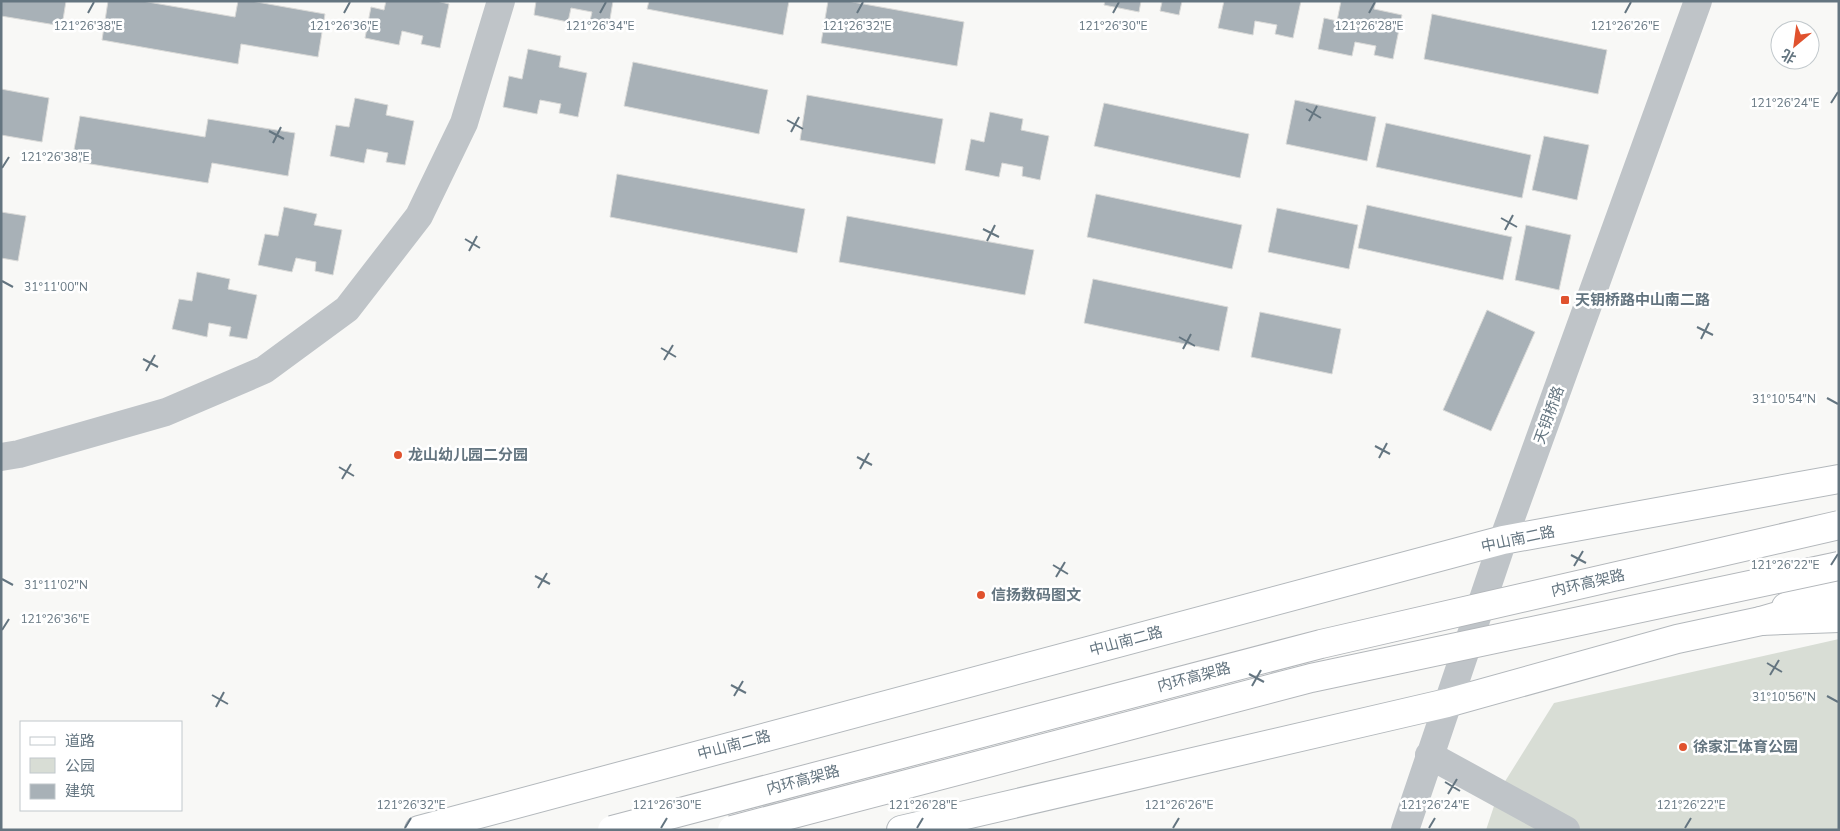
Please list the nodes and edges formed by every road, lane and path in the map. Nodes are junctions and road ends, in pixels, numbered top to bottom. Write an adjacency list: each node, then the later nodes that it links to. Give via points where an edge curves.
1 (501, 1): 3 (street, via 464,123 419,216 347,309 264,370 166,412)
2 (1698, 1): 6 (street, 天钥桥路)
3 (1, 457)
4 (1839, 479): 6 (main road, 中山南二路)
5 (1839, 525): 15 (main road, 内环高架路, bridge, via 1321,644)
6 (1503, 540): 12 (street, 天钥桥路); 14 (main road, 中山南二路)
7 (1839, 566): 16 (main road, 内环高架路, bridge, via 1311,678)
8 (1839, 579): 11 (main road)
9 (1839, 598): 11 (main road)
10 (1839, 618): 11 (main road)
11 (1761, 621): 12 (main road, via 1677,639)
12 (1447, 703): 13 (street, 天钥桥路); 17 (main road)
13 (1429, 755): 18 (street, 天钥桥路); 19 (street)
14 (419, 830)
15 (612, 830)
16 (732, 830)
17 (901, 830)
18 (1405, 830)
19 (1566, 830)

